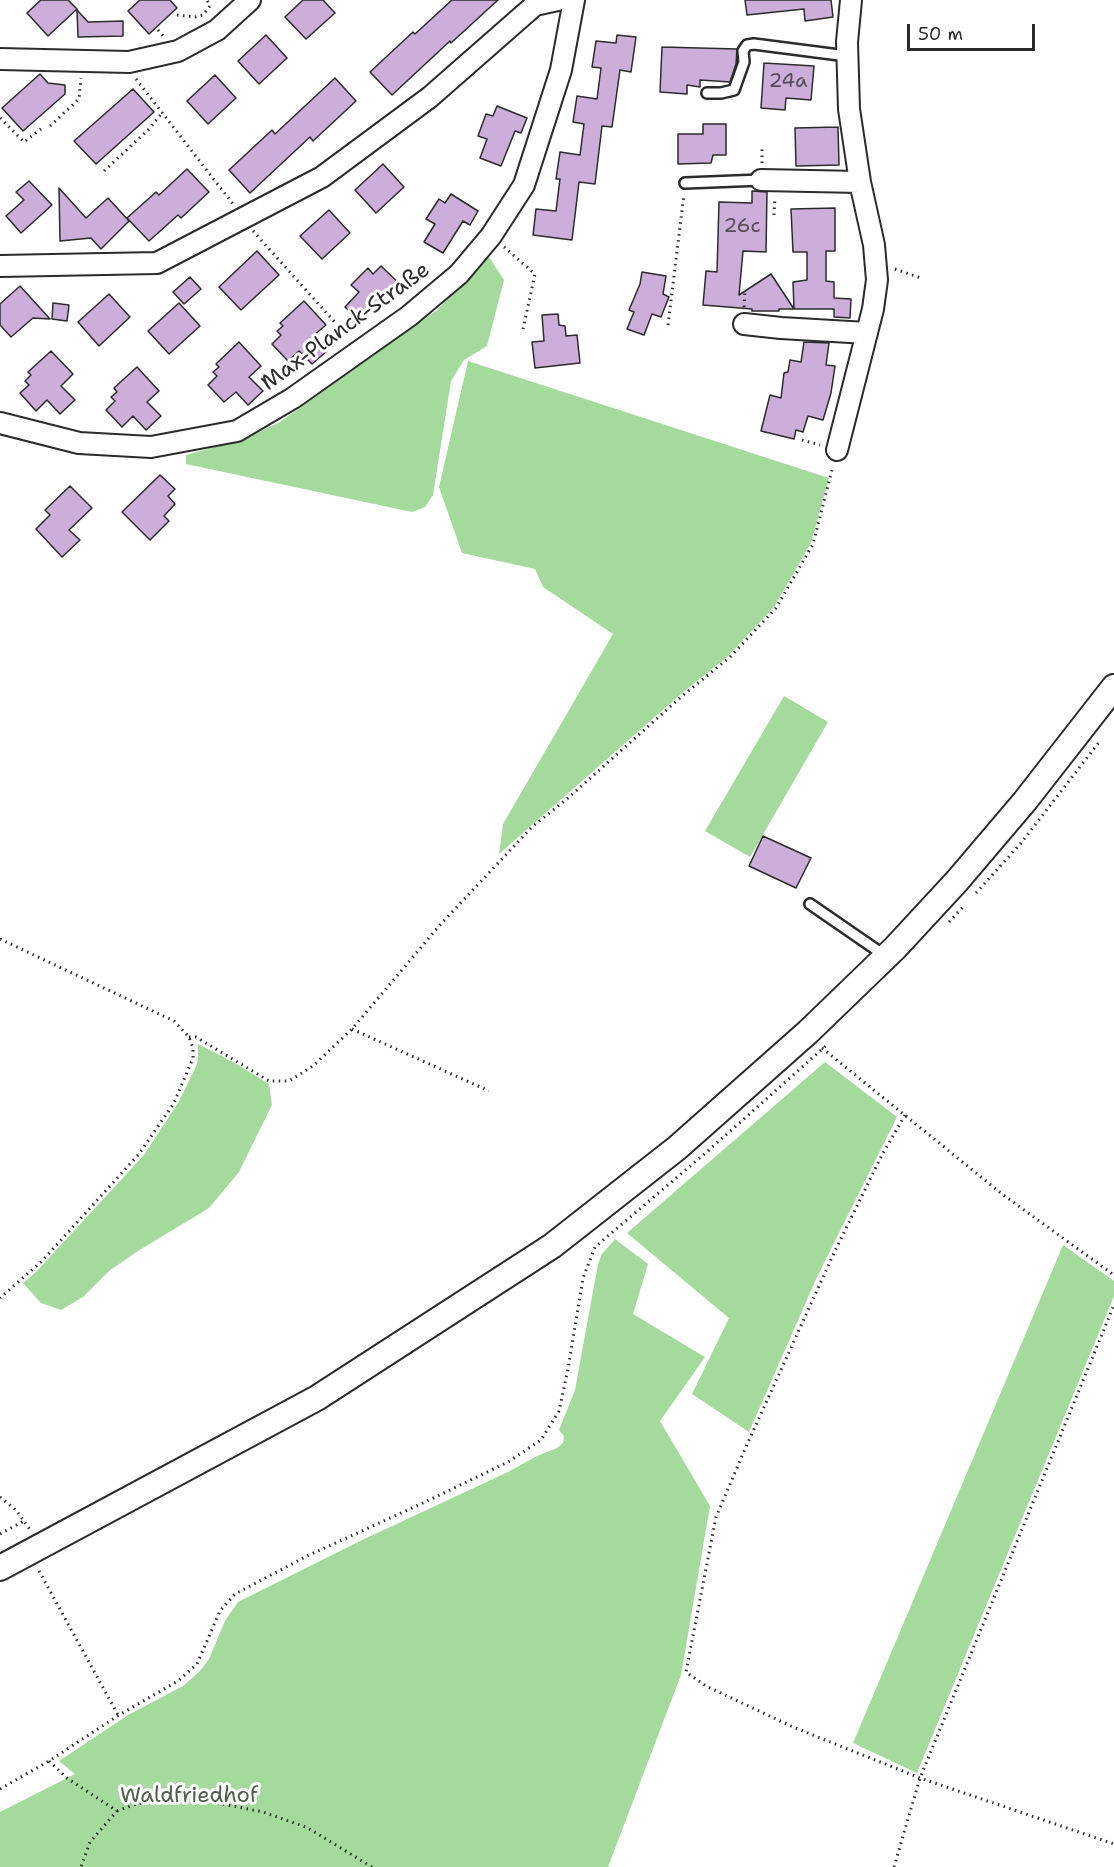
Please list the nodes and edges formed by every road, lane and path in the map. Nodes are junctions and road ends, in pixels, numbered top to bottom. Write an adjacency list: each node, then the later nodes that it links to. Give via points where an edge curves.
1 (207, 0): 6 (path, via 210,6 203,15)
2 (250, 0): 9 (street, via 217,30 178,51 129,62)
3 (558, 0): 21 (street, via 535,5 430,97 322,177 157,263)
4 (574, 0): 19 (street, Max-Planck-Straße, via 561,70 524,185)
5 (851, 0): 7 (street)
6 (177, 15)
7 (847, 56): 10 (lane, via 747,45 734,90); 17 (street, via 849,109)
8 (0, 58): 9 (street)
9 (82, 61): 13 (path, via 79,99)
10 (707, 93)
11 (162, 113): 15 (path)
12 (0, 118): 14 (path, via 24,142)
13 (50, 126)
14 (41, 129)
15 (104, 171)
16 (761, 180): 17 (street); 18 (lane)
17 (860, 182): 20 (street)
18 (685, 183): 24 (path)
19 (491, 236): 25 (path, via 535,274); 27 (street, Max-Planck-Straße, via 459,274 408,316 293,398 237,431 155,447 79,443)
20 (876, 263): 22 (path); 26 (street, via 877,280)
21 (0, 266)
22 (921, 278)
23 (744, 324): 26 (street)
24 (668, 325)
25 (523, 328)
26 (867, 333): 28 (street)
27 (0, 423)
28 (837, 450): 35 (path, via 813,544 776,608 729,658 532,827 439,926)
29 (1114, 687): 34 (street, via 1025,801)
30 (1100, 741): 32 (path, via 1021,843)
31 (810, 904): 34 (lane)
32 (945, 926)
33 (0, 939): 36 (path, via 165,1016)
34 (886, 956): 37 (street)
35 (352, 1029): 36 (path, via 313,1066 289,1081 269,1081 196,1037); 39 (path)
36 (189, 1037): 42 (path, via 193,1058 190,1067 174,1102 139,1154 42,1261)
37 (815, 1041): 38 (path); 40 (path); 47 (street, via 552,1246 316,1398); 49 (path, via 710,1150 595,1247 583,1278 559,1411 541,1440 508,1462 235,1594 220,1611 197,1664 178,1681)
38 (831, 1041)
39 (489, 1091)
40 (905, 1115): 41 (path, via 1002,1194); 51 (path, via 834,1253 717,1518 686,1671 706,1686 793,1727)
41 (1114, 1275)
42 (0, 1298)
43 (1114, 1305): 51 (path)
44 (0, 1497): 45 (path)
45 (24, 1521): 46 (path); 47 (path, via 31,1530)
46 (0, 1534)
47 (29, 1553): 48 (street); 49 (path)
48 (0, 1568)
49 (118, 1715): 50 (path)
50 (50, 1761): 52 (path); 53 (path, via 67,1778)
51 (920, 1778): 54 (path); 57 (path)
52 (0, 1790)
53 (117, 1811): 55 (path, via 90,1842); 56 (path, via 163,1799 188,1799 263,1812 308,1828)
54 (1114, 1844)
55 (81, 1867)
56 (372, 1867)
57 (894, 1867)

